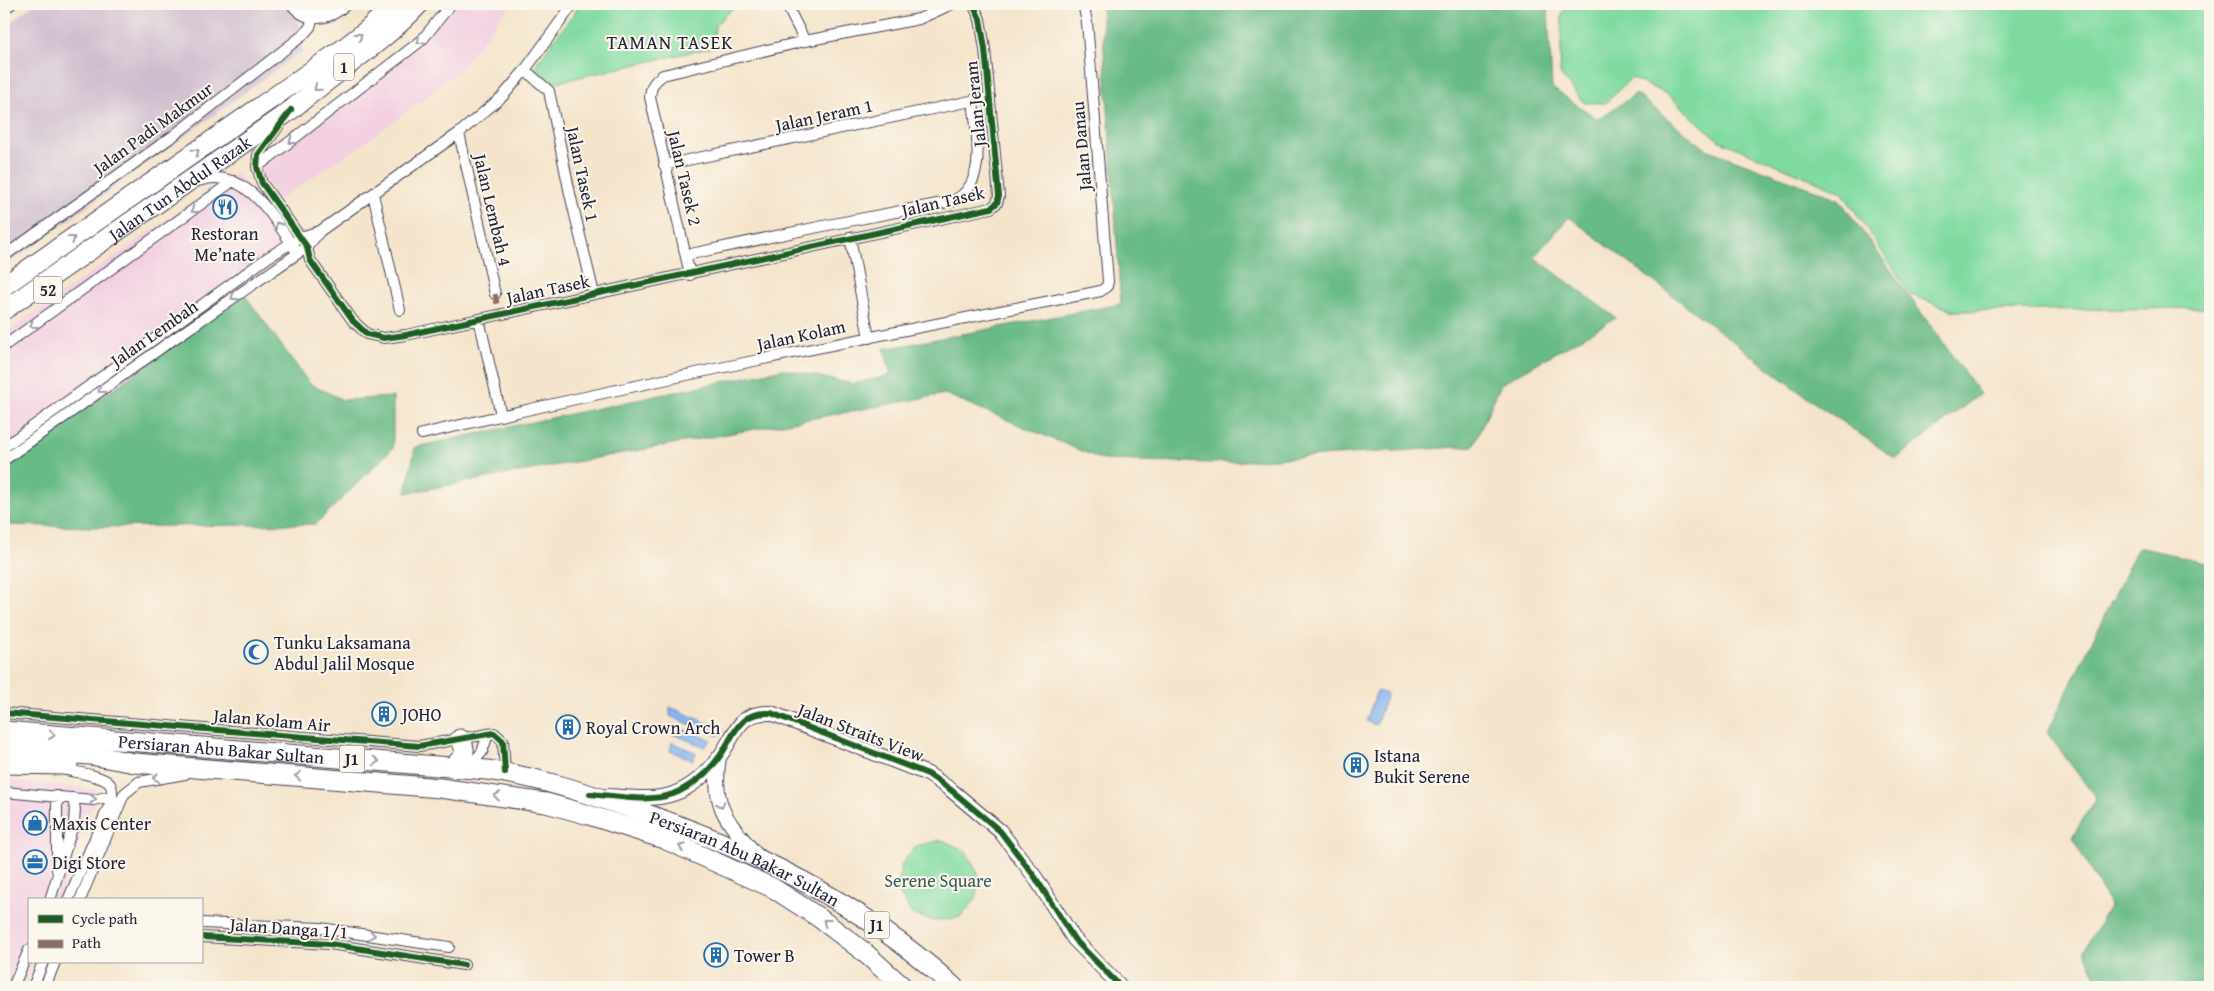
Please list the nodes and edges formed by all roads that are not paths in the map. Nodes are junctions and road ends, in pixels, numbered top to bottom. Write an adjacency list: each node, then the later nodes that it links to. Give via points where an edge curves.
1 (11, 4): 12 (street)
2 (294, 4): 13 (street)
3 (344, 4): 13 (street, via 336,11)
4 (395, 4): 37 (highway, Jalan Tun Abdul Razak / 1, one-way to 4, via 344,48)
5 (419, 4): 18 (highway, Jalan Tun Abdul Razak / 1, one-way to 18, via 375,44)
6 (451, 4): 21 (street, one-way to 21, via 422,40)
7 (573, 4): 15 (street, Jalan Lembah)
8 (786, 4): 14 (street)
9 (952, 4): 14 (street, via 919,19)
10 (973, 4): 16 (street, Jalan Jeram, via 980,19)
11 (1083, 4): 38 (street, Jalan Danau)
12 (4, 9)
13 (313, 17): 34 (street, Jalan Padi Makmur, via 310,27 286,48 173,136)
14 (805, 41): 20 (street, Jalan Tasek 2, via 663,75 655,80 650,97)
15 (525, 70): 19 (street, Jalan Lembah, via 503,96); 40 (street, Jalan Tasek 1, via 550,91)
16 (990, 97): 17 (street, Jalan Jeram 1); 25 (street, Jalan Jeram)
17 (973, 100): 20 (street, Jalan Jeram 1); 33 (street, Jalan Tasek, via 978,150 972,183 961,197)
18 (291, 110): 21 (street, via 258,155); 23 (highway, Jalan Tun Abdul Razak / 1)
19 (459, 134): 24 (street, Jalan Lembah); 39 (street, Jalan Lembah 4)
20 (664, 165): 33 (street, Jalan Tasek 2)
21 (257, 167): 27 (street, Jalan Tasek, via 262,183)
22 (233, 181): 23 (street, via 214,177); 29 (street, one-way to 22, via 252,191); 48 (street, one-way to 48)
23 (181, 187): 31 (highway, Jalan Tun Abdul Razak / 1)
24 (373, 194): 26 (street, Jalan Lembah); 42 (street)
25 (997, 202): 28 (street, Jalan Tasek, via 992,208)
26 (320, 231): 27 (street, Jalan Lembah); 30 (street, Jalan Lembah)
27 (301, 237): 29 (street, Jalan Lembah); 30 (street, Jalan Tasek)
28 (850, 237): 36 (street, Jalan Tasek); 46 (street)
29 (291, 243): 32 (street); 45 (street, Jalan Lembah)
30 (307, 247): 32 (street, Jalan Lembah); 35 (street, Jalan Tasek)
31 (87, 252): 41 (highway, Jalan Tun Abdul Razak / 1); 44 (highway, 52, via 49,290)
32 (298, 254): 35 (street, Jalan Tasek); 47 (street, Jalan Lembah, one-way to 47)
33 (686, 255): 36 (street, Jalan Tasek 2)
34 (4, 256)
35 (310, 260): 43 (street, Jalan Tasek, via 353,321 367,334 384,338)
36 (690, 274): 40 (street, Jalan Tasek)
37 (4, 286)
38 (1107, 286): 46 (street, Jalan Kolam, via 1101,291)
39 (494, 294)
40 (594, 294): 43 (street, Jalan Tasek)
41 (4, 310)
42 (400, 310)
43 (479, 319): 49 (street)
44 (4, 323)
45 (161, 334): 47 (street); 50 (street, Jalan Lembah)
46 (868, 338): 49 (street, Jalan Kolam)
47 (168, 342): 51 (street, Jalan Lembah, one-way to 51)
48 (4, 346)
49 (501, 415): 52 (street, Jalan Kolam)
50 (44, 418): 51 (street); 53 (street, Jalan Lembah)
51 (50, 427): 54 (street, Jalan Lembah)
52 (422, 434)
53 (4, 447)
54 (4, 460)
55 (4, 713): 58 (street, Jalan Kolam Air, via 420,746)
56 (4, 731): 64 (highway, Persiaran Abu Bakar Sultan / J1, one-way to 64)
57 (488, 734): 58 (street, Jalan Kolam Air); 64 (street, via 482,752); 66 (street, via 494,733 503,741)
58 (460, 739): 64 (highway, via 465,755)
59 (4, 749): 61 (highway, Persiaran Abu Bakar Sultan / J1, via 90,755)
60 (719, 757): 69 (street, Jalan Straits View, via 696,782 672,794 639,798); 72 (street, Jalan Straits View, one-way to 72, via 717,784 720,807); 92 (street, Jalan Straits View, via 746,718 758,712 771,712 928,774 1000,831 1074,939)
61 (135, 763): 63 (highway); 65 (highway, Persiaran Abu Bakar Sultan / J1)
62 (4, 764): 63 (highway)
63 (40, 765): 68 (street, via 103,779)
64 (460, 767): 66 (highway, Persiaran Abu Bakar Sultan / J1)
65 (218, 770): 75 (street, one-way to 75, via 150,779 130,788 119,805); 89 (highway, Persiaran Abu Bakar Sultan / J1, one-way to 65, via 864,952 795,901 719,863 636,829 526,800 440,788)
66 (505, 772): 69 (highway, Persiaran Abu Bakar Sultan / J1)
67 (4, 792): 70 (street)
68 (112, 792): 71 (street, one-way to 68, via 92,800); 74 (street)
69 (590, 794): 72 (highway, Persiaran Abu Bakar Sultan / J1, via 676,824)
70 (58, 796): 71 (street); 73 (street)
71 (73, 798): 73 (street, via 74,822)
72 (761, 860): 82 (highway, Persiaran Abu Bakar Sultan / J1, via 844,903)
73 (56, 883): 74 (street); 76 (street)
74 (72, 890): 75 (street); 77 (street)
75 (81, 897)
76 (51, 898)
77 (69, 898)
78 (202, 923): 80 (street, Jalan Danga 1/1, one-way to 80, via 320,928)
79 (202, 938): 85 (street, Jalan Danga 1/1, via 330,944)
80 (449, 947)
81 (28, 952): 86 (street)
82 (916, 955): 90 (highway); 91 (highway, Persiaran Abu Bakar Sultan / J1)
83 (42, 964): 87 (street)
84 (54, 964): 88 (street)
85 (464, 965)
86 (13, 987)
87 (33, 987)
88 (45, 987)
89 (902, 987)
90 (943, 987)
91 (954, 987)
92 (1121, 987)

